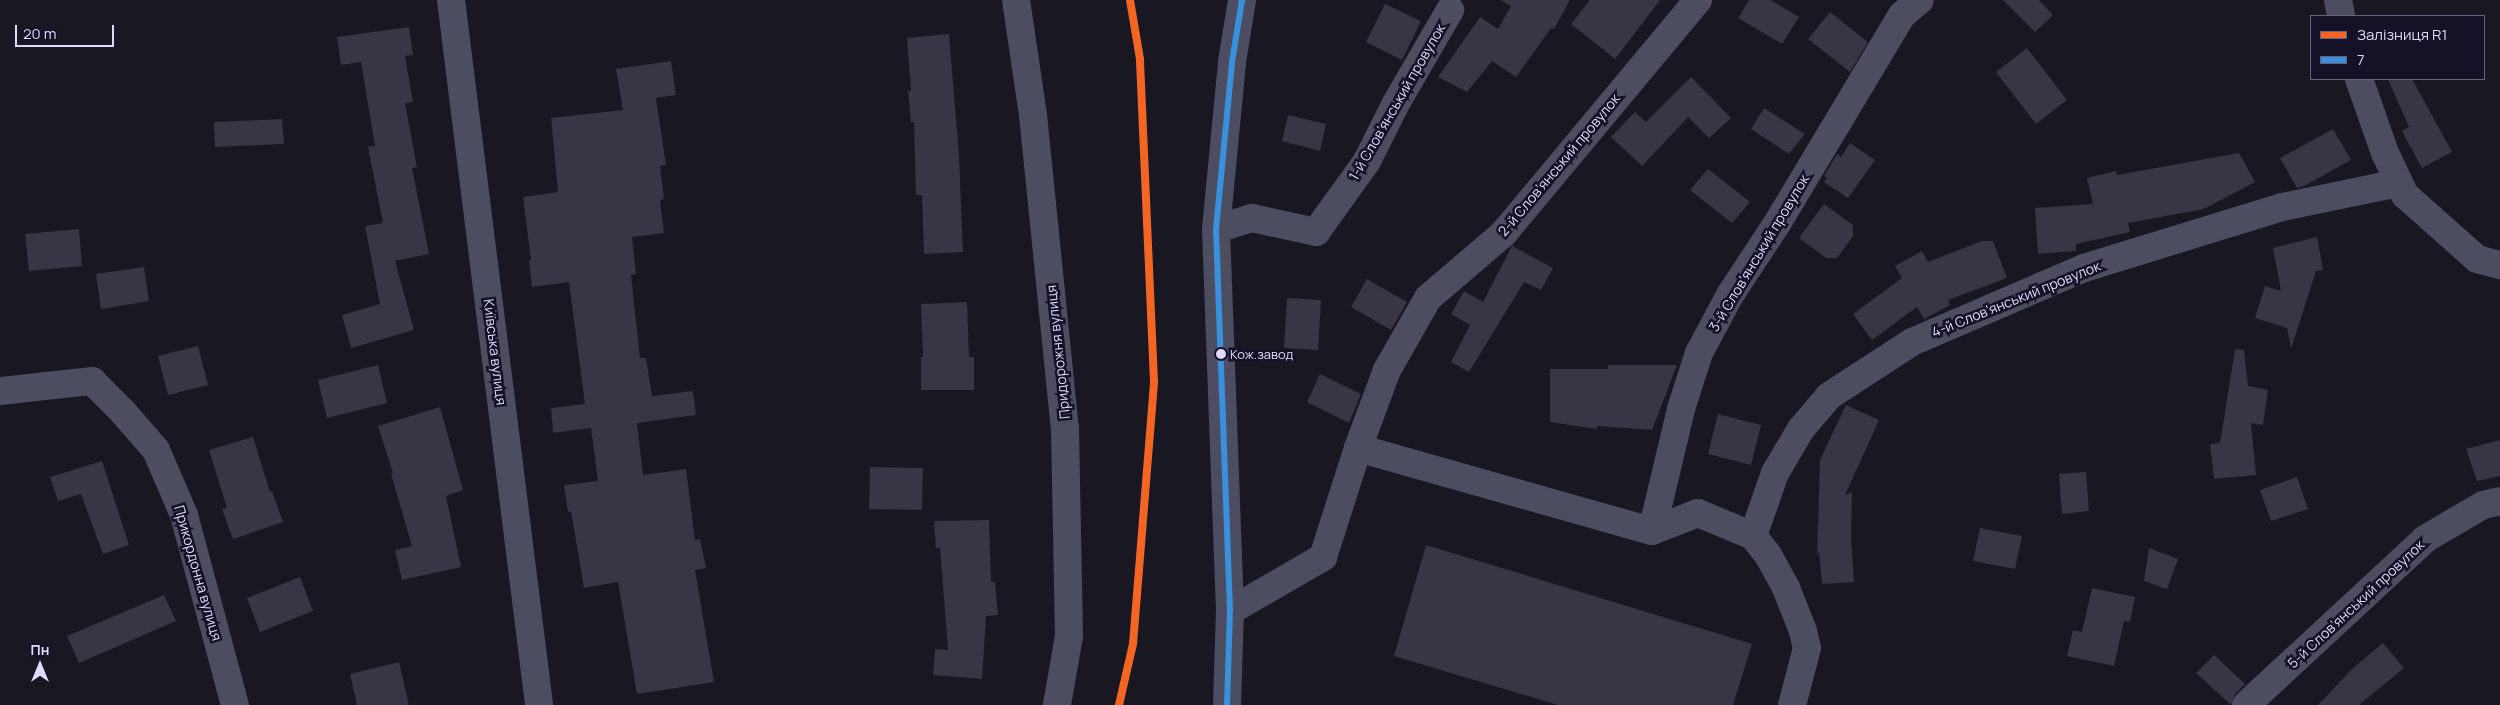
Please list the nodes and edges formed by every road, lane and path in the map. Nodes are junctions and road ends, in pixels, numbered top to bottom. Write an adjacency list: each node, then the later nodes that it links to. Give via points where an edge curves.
1 (451, 0): 20 (street, Київська вулиця)
2 (1016, 0): 21 (street, Придорожня вулиця, via 1033,115 1065,428 1069,636)
3 (1242, 0): 11 (street, via 1232,62)
4 (1698, 0): 14 (street, 2-й Слов’янський провулок, via 1503,234 1428,298 1387,370)
5 (1920, 0): 16 (street, 3-й Слов’янський провулок, via 1902,15 1778,222 1730,295 1700,353 1681,409)
6 (2338, 0): 8 (street)
7 (1450, 10): 11 (street, 1-й Слов’янський провулок, via 1367,161 1316,232 1252,218)
8 (2341, 15)
9 (2359, 80): 10 (street)
10 (2399, 183): 12 (street, via 2405,195 2477,259); 17 (street, 4-й Слов’янський провулок, via 2282,207 2084,268 1912,342 1829,396 1802,429 1775,473)
11 (1216, 229): 18 (street)
12 (2500, 265)
13 (0, 391): 19 (street, Прикордонна вулиця, via 92,381 156,450 184,515)
14 (1358, 448): 16 (street); 18 (street, 2-й Слов’янський провулок, via 1323,557)
15 (2500, 501): 24 (street, 5-й Слов’янський провулок, via 2483,505 2425,539)
16 (1652, 531): 17 (street, via 1698,513)
17 (1753, 536): 23 (street, via 1786,588 1807,648)
18 (1230, 611): 22 (street)
19 (235, 705)
20 (539, 705)
21 (1057, 705)
22 (1227, 705)
23 (1792, 705)
24 (2246, 705)

